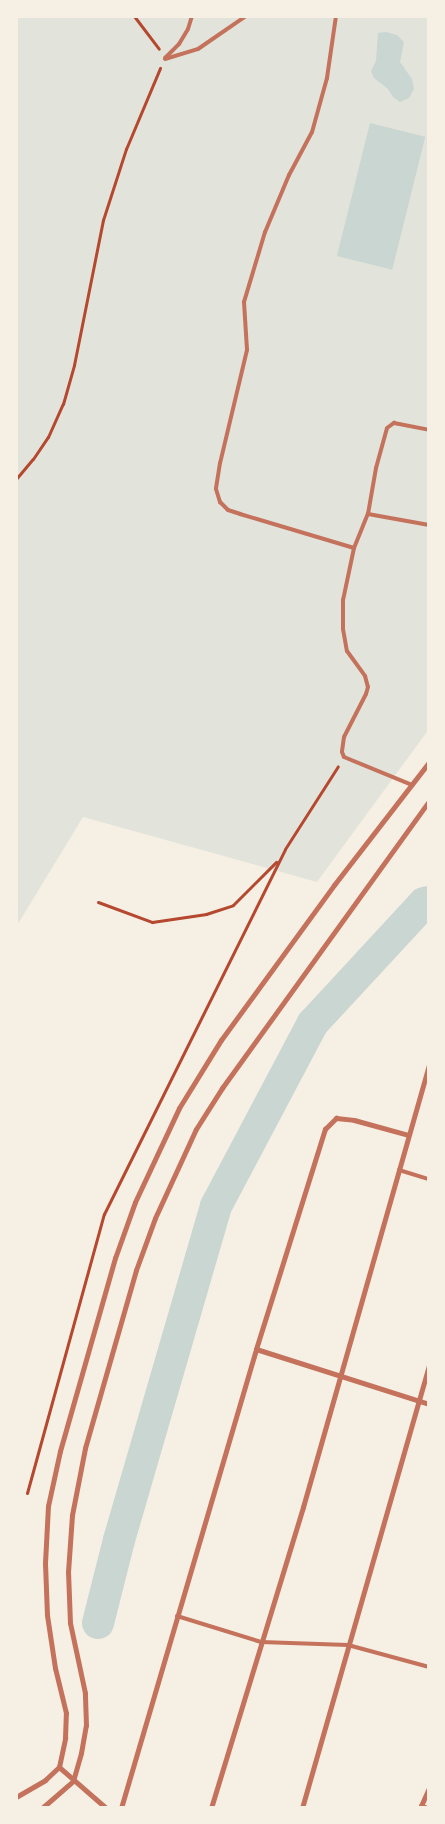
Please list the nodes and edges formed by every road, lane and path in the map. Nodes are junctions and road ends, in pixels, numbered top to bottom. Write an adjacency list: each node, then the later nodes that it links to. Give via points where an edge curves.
1 (134, 16): 5 (path)
2 (192, 16): 5 (lane, via 179,44)
3 (246, 16): 5 (lane, via 198,49)
4 (336, 16): 10 (lane, via 327,78 312,132 289,175 265,232 244,302 247,350 216,489 220,502 228,510)
5 (165, 58): 7 (path, via 126,149 103,220 63,404 48,437)
6 (429, 430): 8 (lane, via 394,423 388,428 376,468)
7 (16, 478)
8 (368, 514): 9 (lane); 10 (lane)
9 (429, 525)
10 (354, 548): 11 (lane, via 343,600 343,629 347,650 365,676 368,687 344,737)
11 (344, 757): 13 (lane); 15 (path, via 272,868 233,905 206,914 152,922)
12 (429, 762): 13 (street)
13 (412, 785): 29 (street, via 221,1040 179,1108 135,1202 115,1258 65,1433 48,1506 44,1563 47,1615 66,1712)
14 (429, 800): 30 (street, via 196,1129 173,1175 139,1261 85,1448 72,1515 68,1572 70,1623 85,1693 86,1725)
15 (98, 902)
16 (429, 1064): 17 (street)
17 (408, 1135): 18 (street); 20 (street, via 336,1118 325,1129)
18 (399, 1170): 19 (lane); 22 (street)
19 (429, 1180)
20 (256, 1349): 22 (street); 25 (street)
21 (429, 1365): 23 (street)
22 (341, 1375): 23 (street); 26 (street)
23 (418, 1401): 24 (street); 27 (street)
24 (429, 1404)
25 (177, 1616): 26 (lane); 37 (street)
26 (261, 1642): 27 (lane); 38 (street)
27 (348, 1645): 28 (lane); 39 (street)
28 (429, 1667)
29 (59, 1767): 30 (street); 32 (street, via 45,1780)
30 (73, 1781): 34 (street); 35 (street)
31 (429, 1788): 33 (street)
32 (16, 1797)
33 (421, 1807): 40 (lane)
34 (42, 1808)
35 (106, 1808): 36 (street)
36 (112, 1808)
37 (121, 1808)
38 (211, 1808)
39 (302, 1808)
40 (429, 1808)

